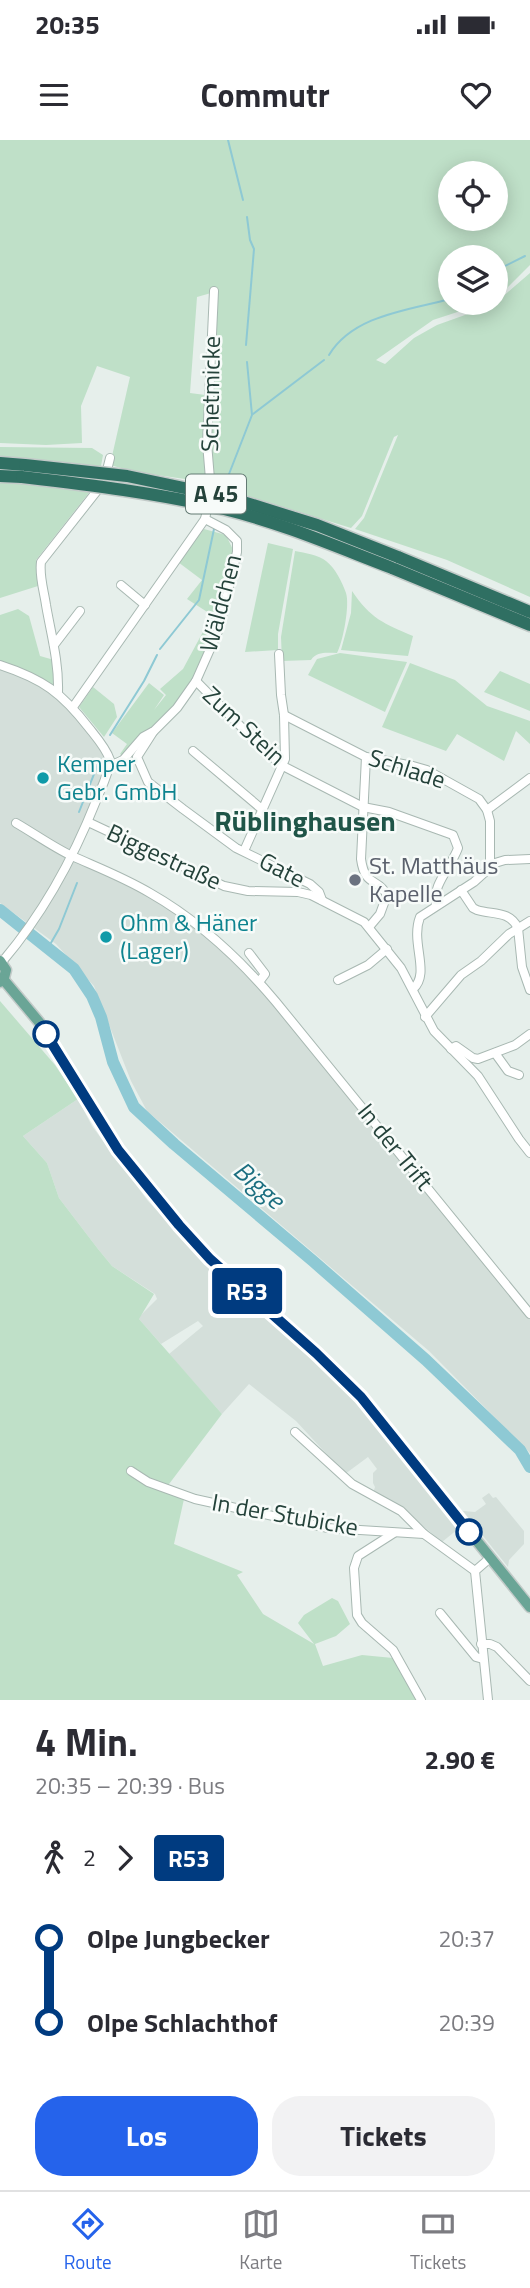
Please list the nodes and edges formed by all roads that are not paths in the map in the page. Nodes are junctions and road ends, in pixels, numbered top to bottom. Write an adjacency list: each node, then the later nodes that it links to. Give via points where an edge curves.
1 (214, 291): 6 (street, Schetmicke, via 207,443 211,491)
2 (110, 458): 13 (street, via 104,482 46,555 40,570)
3 (0, 463): 4 (highway, A 45)
4 (24, 471): 5 (highway, A 45); 7 (highway, A 45, bridge, via 225,509)
5 (0, 476)
6 (205, 519): 9 (street, Schetmicke); 16 (street, Wäldchen, via 237,541 237,552 219,629)
7 (395, 562): 11 (highway, A 45); 12 (highway, A 45)
8 (121, 585): 9 (street)
9 (145, 604): 18 (street, Schetmicke)
10 (80, 611): 13 (street)
11 (530, 611)
12 (530, 625)
13 (54, 645): 17 (street)
14 (279, 654): 19 (street)
15 (0, 665): 17 (street)
16 (196, 681): 20 (street, Wäldchen); 24 (street, Zum Stein)
17 (58, 692): 18 (street)
18 (73, 707): 23 (street, via 108,754)
19 (284, 715): 22 (street, Schlade); 24 (street)
20 (154, 731): 23 (street, Wäldchen); 31 (street, Gate, via 137,757 148,782)
21 (193, 751): 27 (street)
22 (366, 757): 26 (street); 28 (street, Schlade, via 426,770 479,799)
23 (110, 766): 29 (street, Wäldchen)
24 (283, 766): 26 (street, Zum Stein); 27 (street)
25 (530, 778): 28 (street)
26 (363, 807): 37 (street, Zum Stein, via 453,835 458,848 435,895); 39 (street, via 363,874 387,895)
27 (263, 810): 31 (street)
28 (488, 810): 34 (street)
29 (88, 822): 32 (street, Biggestraße); 36 (street, Biggestraße, via 224,886 298,892)
30 (16, 823): 32 (street, In der Trift)
31 (244, 851): 36 (street, Gate, via 310,884)
32 (72, 856): 43 (street, Biggestraße, via 36,918); 46 (street, In der Trift, via 127,880 179,911)
33 (530, 859): 34 (street, via 505,860)
34 (490, 867): 35 (street)
35 (461, 890): 37 (street); 40 (street, via 473,908 508,916)
36 (322, 900): 39 (street, Biggestraße)
37 (436, 905): 47 (street, via 416,926 422,974)
38 (530, 921): 40 (street)
39 (369, 927): 41 (street, Biggestraße)
40 (518, 928): 48 (street); 49 (street, via 461,975)
41 (387, 949): 44 (street); 47 (street, Biggestraße)
42 (248, 953): 46 (street, In der Trift, via 265,974)
43 (1, 962): 45 (main road, via 6,970)
44 (338, 980)
45 (2, 981): 60 (main road, via 39,1022 118,1150 179,1225 361,1397)
46 (259, 982): 55 (street, In der Trift)
47 (413, 989): 49 (street, Biggestraße)
48 (530, 990)
49 (425, 1017): 51 (street, Biggestraße)
50 (530, 1034): 52 (street)
51 (451, 1049): 52 (street, via 456,1046 475,1059); 54 (street, Biggestraße, via 478,1076)
52 (495, 1054): 53 (street, via 508,1071)
53 (519, 1075)
54 (530, 1153)
55 (530, 1314)
56 (295, 1432): 59 (street, via 352,1483 401,1511)
57 (131, 1471): 58 (street, In der Stubicke, via 195,1499 328,1528)
58 (395, 1533): 59 (street, In der Stubicke); 67 (street, via 358,1556 354,1568 357,1615 393,1650)
59 (424, 1534): 61 (street)
60 (490, 1558): 61 (street); 62 (main road)
61 (475, 1571): 64 (street)
62 (530, 1607)
63 (440, 1613): 65 (street, via 476,1657)
64 (481, 1644): 65 (street); 66 (street, via 497,1647)
65 (483, 1658): 68 (street)
66 (530, 1681)
67 (421, 1700)
68 (488, 1700)

